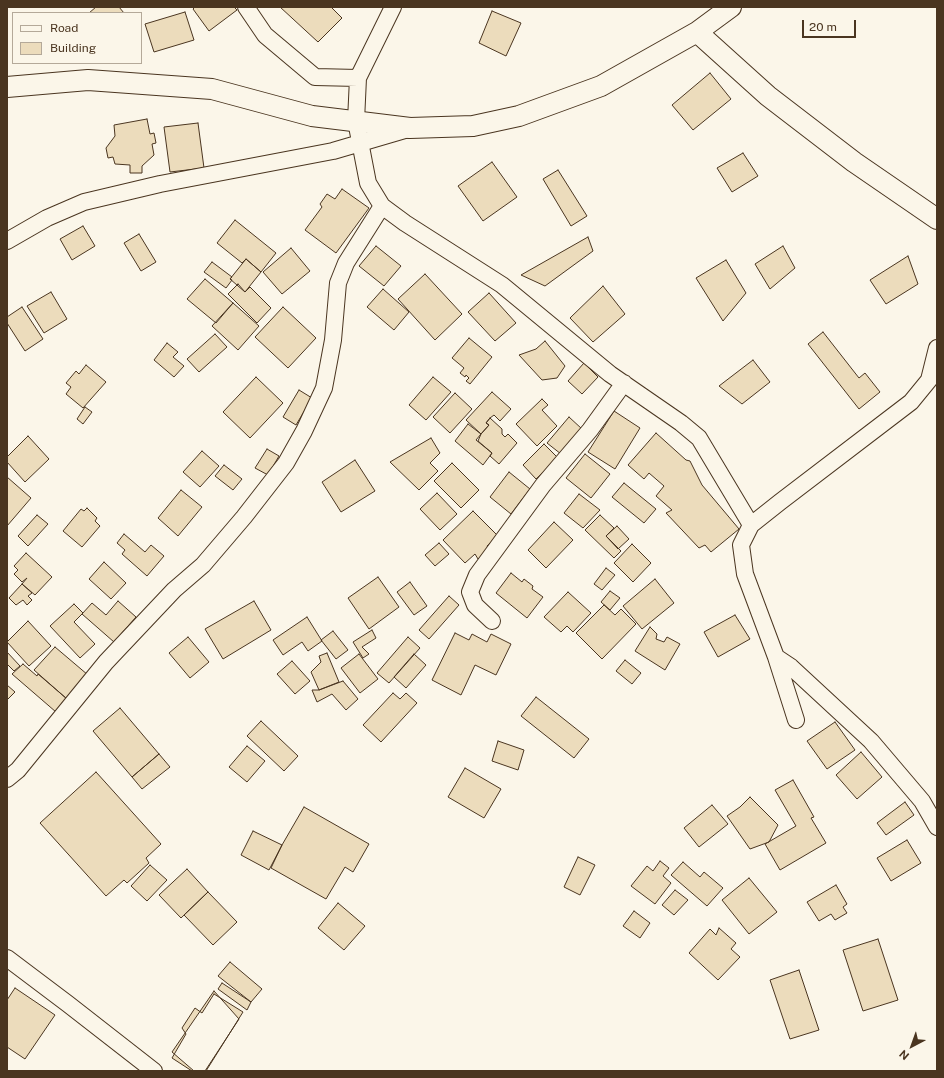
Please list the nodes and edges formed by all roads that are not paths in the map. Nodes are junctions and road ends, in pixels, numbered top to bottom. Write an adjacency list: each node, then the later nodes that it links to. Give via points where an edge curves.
1 (246, 7): 5 (street, via 265,35 315,77)
2 (394, 7): 5 (street)
3 (731, 7): 4 (street)
4 (697, 32): 8 (street, via 601,86 518,116 473,126); 11 (street, via 768,96 854,162)
5 (358, 78): 7 (street)
6 (7, 87): 7 (street, via 88,80 212,89 312,116)
7 (356, 121): 8 (street); 9 (street)
8 (410, 128): 9 (street)
9 (361, 144): 10 (street, via 368,182); 12 (street, via 160,184 84,202 47,218)
10 (382, 206): 14 (street, via 502,285); 19 (street, via 346,263 338,283 333,340 324,388 286,463 203,565 174,590 106,662 18,770)
11 (937, 219)
12 (7, 240)
13 (937, 348): 15 (street, via 929,380 911,402)
14 (624, 383): 15 (street, via 699,438); 16 (street, via 590,430 543,485 477,575 470,592 474,605)
15 (751, 525): 17 (street, via 741,545 745,574)
16 (492, 621)
17 (776, 657): 18 (street); 20 (street, via 791,667 871,741 922,801)
18 (796, 720)
19 (7, 779)
20 (937, 827)
21 (7, 958): 22 (street)
22 (154, 1071)

